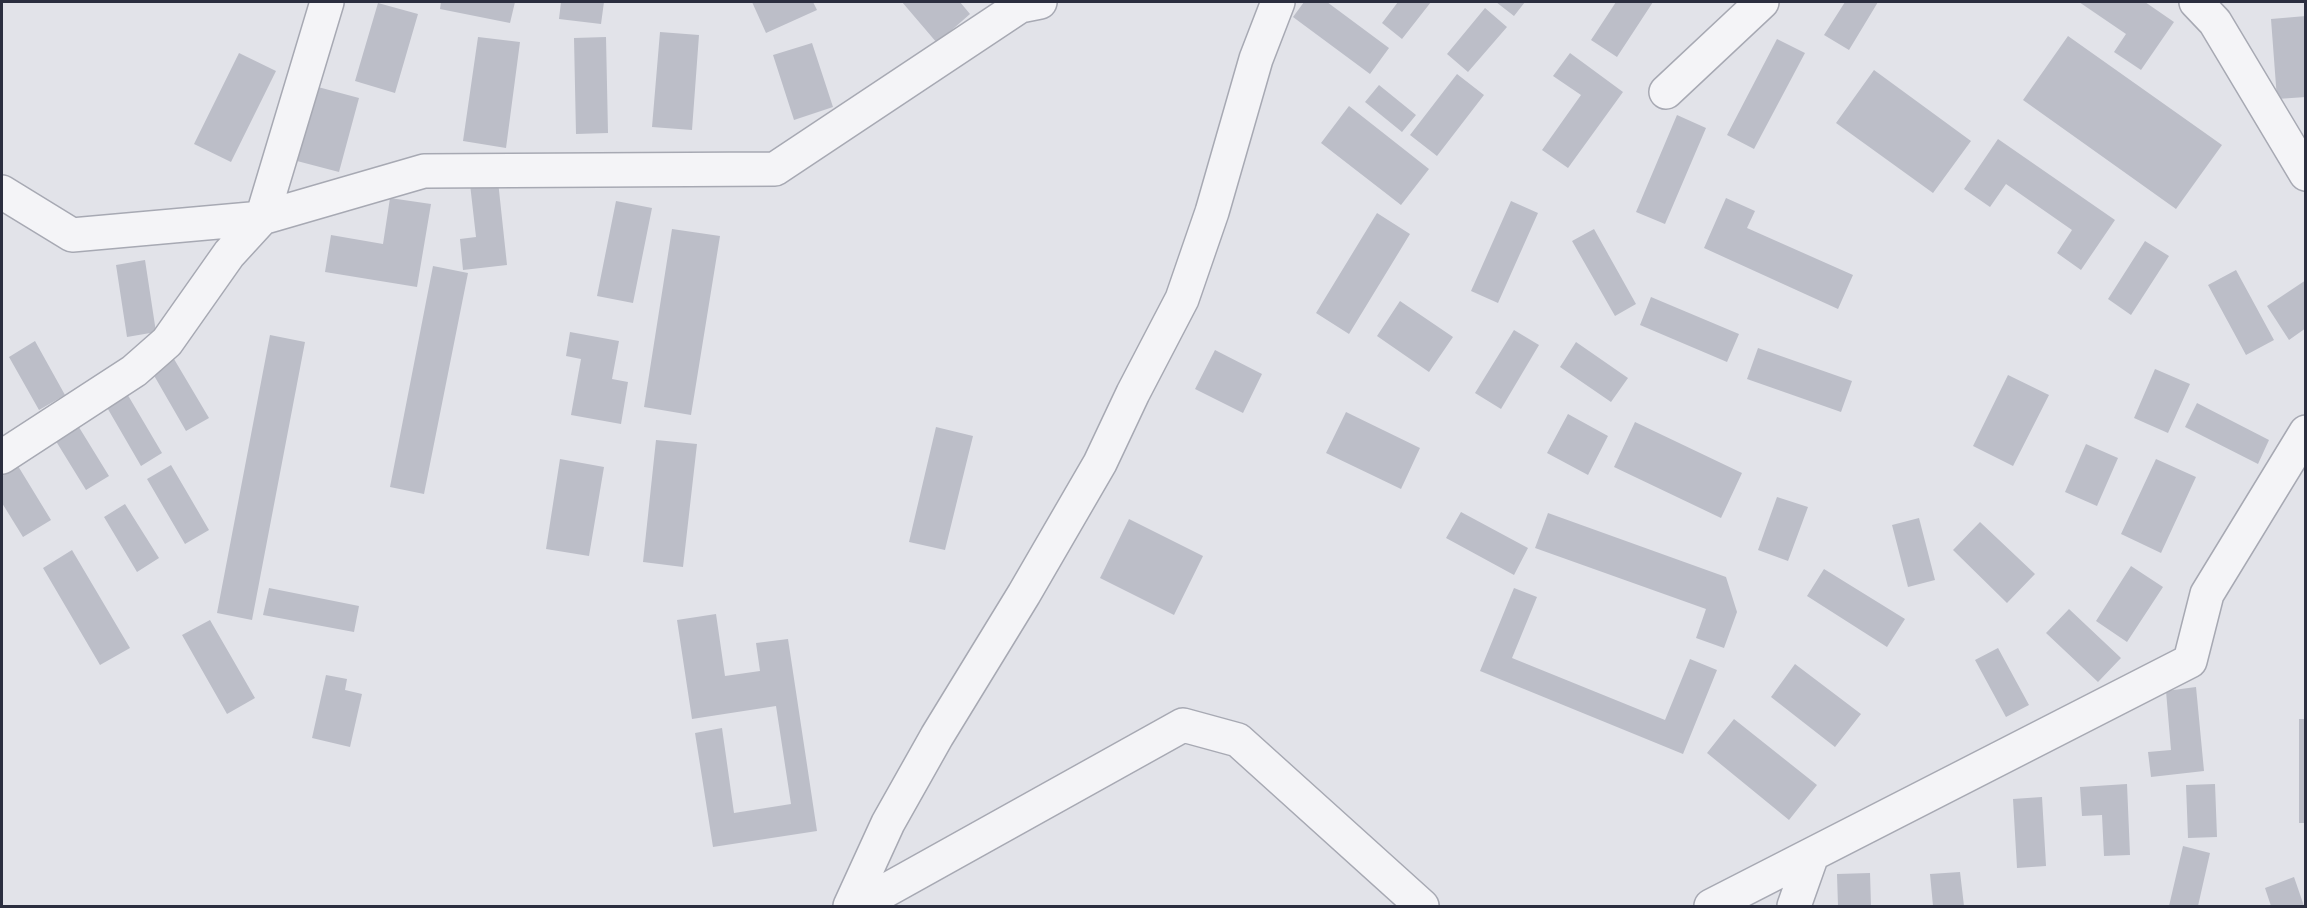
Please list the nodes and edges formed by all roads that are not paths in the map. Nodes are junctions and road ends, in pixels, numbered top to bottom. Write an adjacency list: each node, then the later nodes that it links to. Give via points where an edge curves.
1 (327, 2): 9 (street)
2 (1040, 2): 9 (street, via 1020,6 775,169 424,171)
3 (1278, 2): 13 (street, via 1256,59 1212,212 1182,299 1100,463 926,755 888,823)
4 (1762, 2): 6 (street)
5 (2196, 2): 7 (street, via 2215,22)
6 (1666, 92)
7 (2306, 174)
8 (2, 192): 9 (street, via 72,235)
9 (262, 218): 11 (street, via 230,254 167,342 134,372)
10 (2306, 432): 12 (street, via 2207,594 2190,661)
11 (2, 457)
12 (1812, 855): 16 (street); 17 (street)
13 (850, 906)
14 (858, 906): 15 (street, via 1183,725 1238,740)
15 (1422, 906)
16 (1711, 906)
17 (1794, 906)

